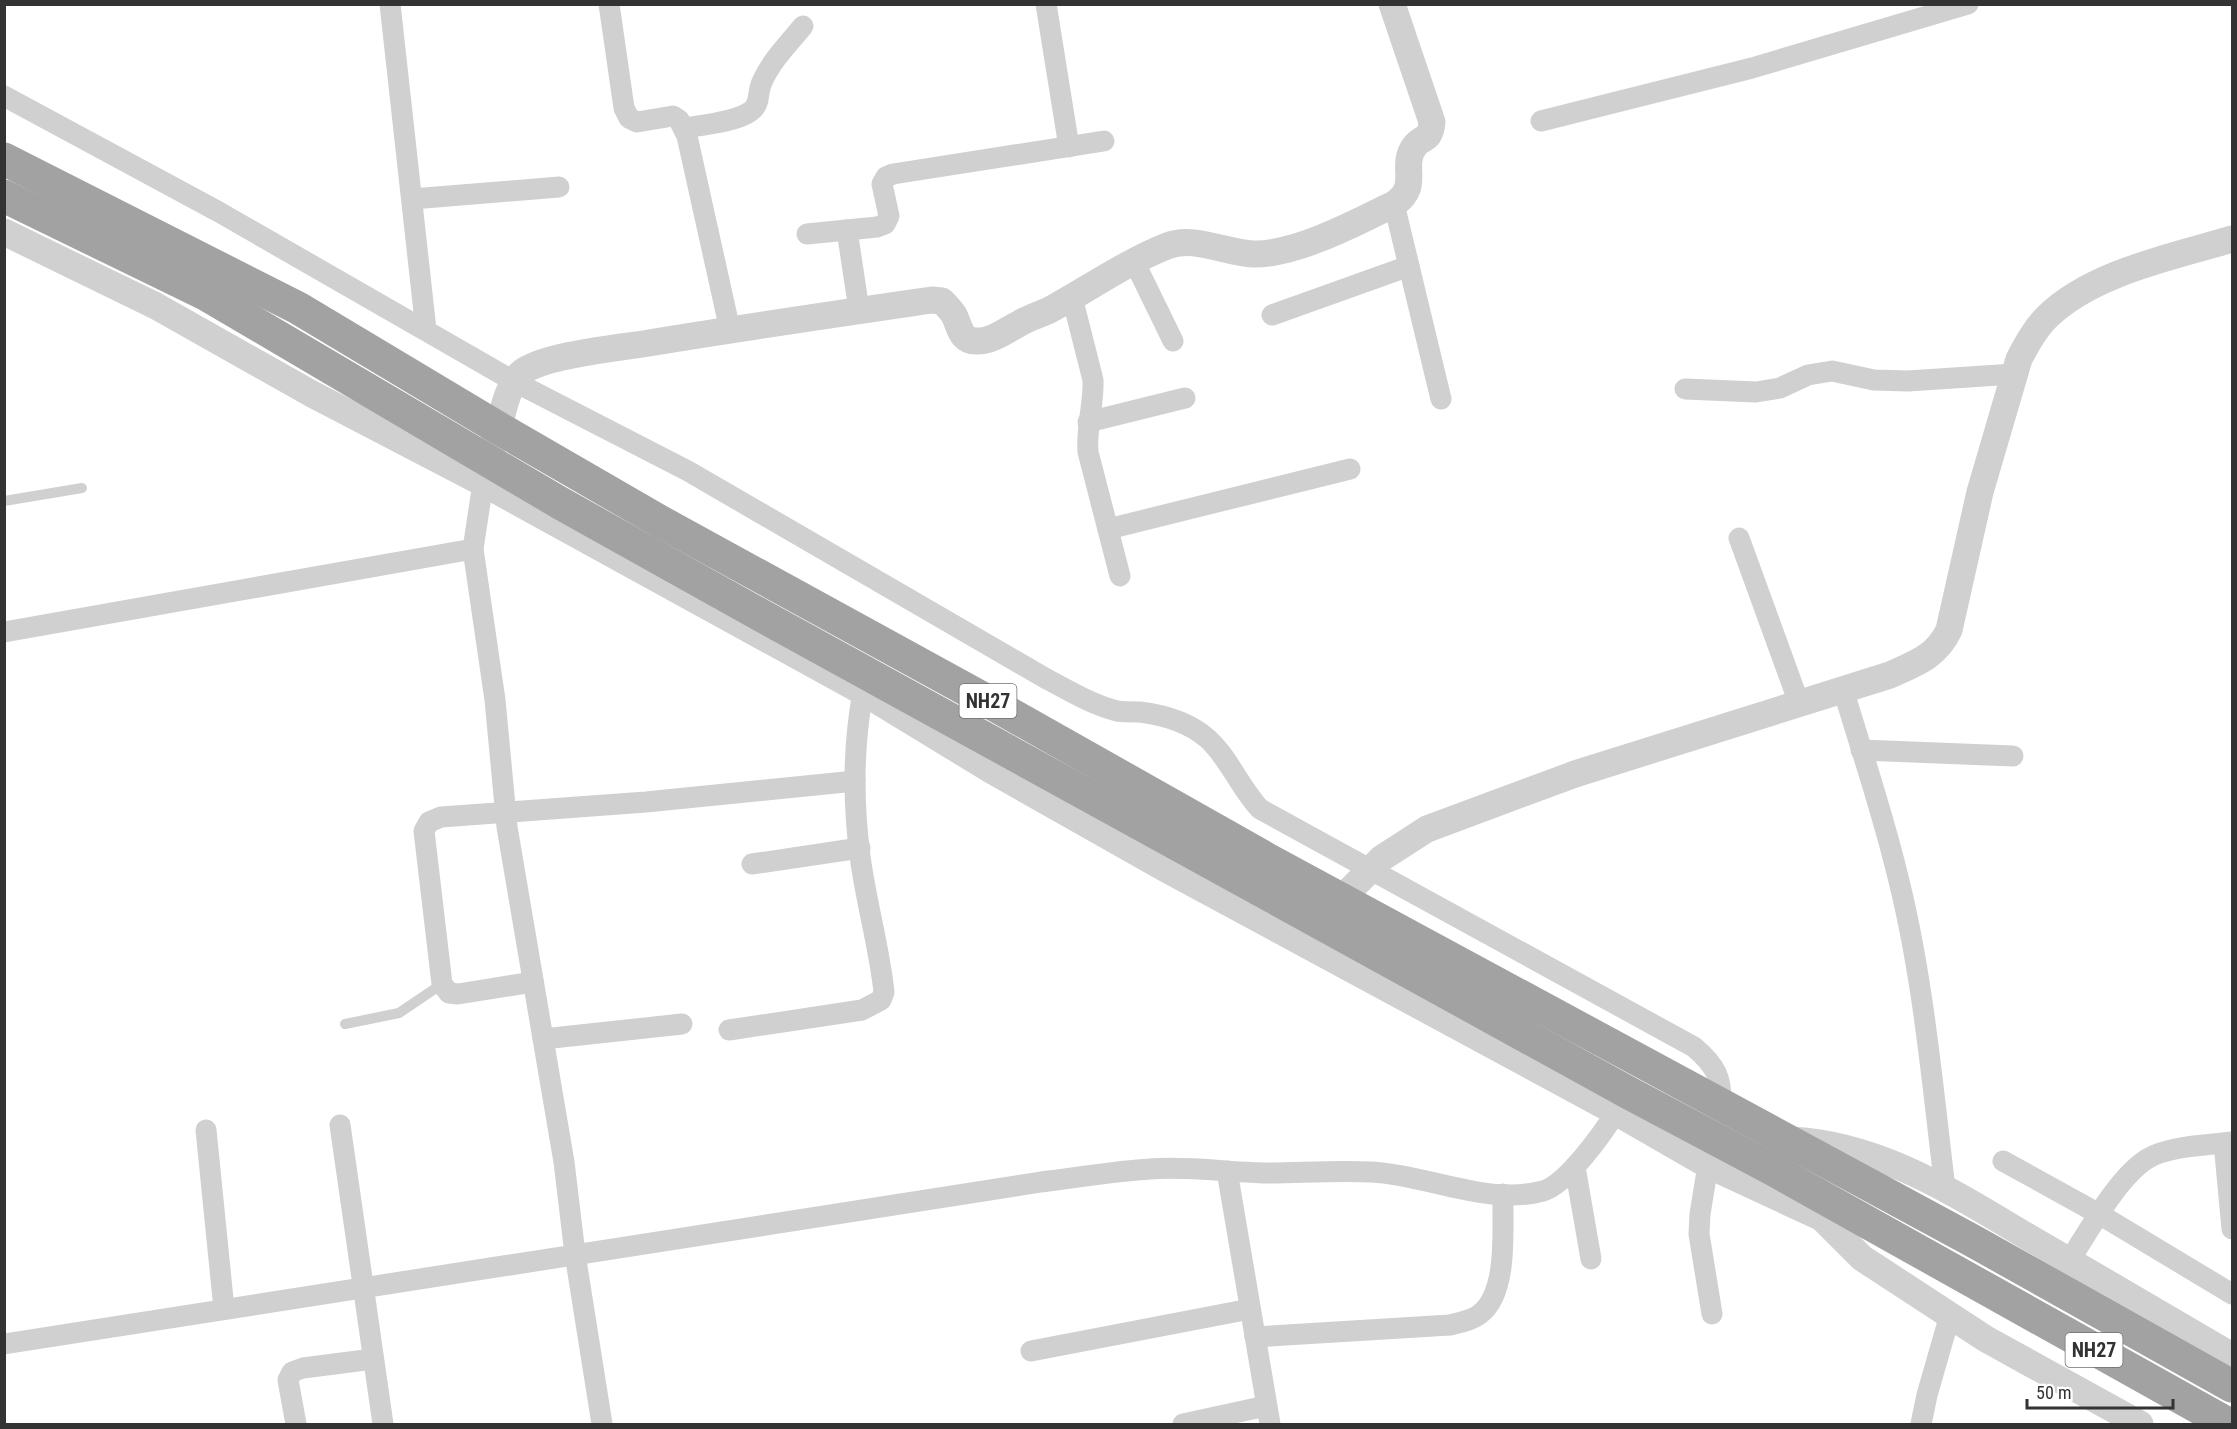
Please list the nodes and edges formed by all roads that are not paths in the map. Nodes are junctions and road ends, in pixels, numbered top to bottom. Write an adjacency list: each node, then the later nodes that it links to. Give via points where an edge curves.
1 (390, 4): 15 (street)
2 (609, 4): 9 (street, via 624,108 629,118 637,122 673,116)
3 (1046, 4): 11 (street)
4 (1392, 4): 16 (street, via 1432,122 1431,132 1414,146 1410,155 1409,187)
5 (1968, 4): 8 (street, via 1752,68)
6 (803, 26): 9 (street, via 762,81 756,107 750,113)
7 (4, 96): 26 (street)
8 (1541, 121)
9 (684, 128): 27 (street)
10 (1104, 141): 11 (street)
11 (1069, 147): 17 (street, via 893,174 882,183 889,216 885,224)
12 (4, 159): 35 (highway, NH27, via 298,308)
13 (559, 187): 15 (street)
14 (4, 196): 37 (highway, NH27, via 207,295)
15 (412, 199): 26 (street)
16 (1394, 204): 21 (street, via 1278,251 1254,254 1179,243); 22 (street)
17 (847, 230): 19 (street); 24 (street)
18 (4, 232): 37 (street, via 156,306 312,394)
19 (807, 234)
20 (2232, 239): 29 (street, via 2141,266 2089,288 2047,317 2029,339)
21 (1134, 261): 23 (street); 28 (street)
22 (1409, 266): 25 (street); 33 (street)
23 (1072, 297): 24 (street, via 977,342 967,339 959,330 955,317 942,302); 34 (street, via 1093,380)
24 (859, 310): 27 (street)
25 (1272, 315)
26 (426, 330): 30 (street)
27 (730, 330): 30 (street, via 542,363 521,373)
28 (1173, 341)
29 (2014, 374): 31 (street, via 1908,381 1874,380 1832,371 1756,392); 45 (street, via 1942,643 1926,659)
30 (515, 382): 35 (street); 54 (street, via 688,471 1088,700 1117,711 1166,716 1182,723 1219,750 1260,809)
31 (1685, 389)
32 (1185, 398): 34 (street)
33 (1441, 399)
34 (1088, 422): 40 (street, via 1088,452)
35 (500, 429): 37 (street); 55 (highway, NH27)
36 (1350, 469): 40 (street)
37 (485, 471): 42 (street); 46 (street); 67 (highway, NH27, via 765,618 1629,1093)
38 (82, 488): 39 (lane)
39 (4, 501)
40 (1108, 529): 43 (street)
41 (1739, 538): 47 (street)
42 (473, 549): 44 (street); 51 (street, via 495,700)
43 (1120, 576)
44 (4, 632)
45 (1843, 689): 47 (street); 48 (street)
46 (863, 692): 50 (street); 63 (street, via 1166,869)
47 (1799, 704): 54 (street, via 1575,774 1426,829)
48 (1862, 750): 49 (street); 72 (street, via 1896,869 1922,997)
49 (2013, 756)
50 (855, 781): 51 (street); 52 (street)
51 (506, 814): 56 (street); 57 (street, via 441,817 429,822 424,831)
52 (860, 848): 53 (street); 60 (street, via 883,980 881,1000 862,1010)
53 (752, 864)
54 (1370, 870): 55 (street); 62 (street, via 1694,1047 1709,1060 1719,1077)
55 (1341, 899): 62 (highway, NH27)
56 (533, 982): 57 (street, via 459,994 449,993); 61 (street)
57 (442, 984): 58 (lane, via 399,1013)
58 (345, 1024)
59 (682, 1024): 61 (street)
60 (729, 1030)
61 (543, 1038): 77 (street)
62 (1721, 1106): 67 (highway, NH27)
63 (1616, 1112): 69 (street); 70 (street)
64 (340, 1125): 80 (street)
65 (206, 1130): 82 (street)
66 (2228, 1142): 74 (street, via 2149,1158 2134,1170); 76 (street)
67 (1777, 1154): 72 (street, via 1817,1141 1892,1162); 75 (street); 91 (highway, NH27, via 1973,1241); 99 (highway, NH27, via 1960,1276)
68 (2002, 1161): 74 (street)
69 (1708, 1165): 75 (street); 84 (street, via 1699,1234)
70 (1575, 1167): 73 (street, via 1545,1190); 78 (street)
71 (1227, 1172): 73 (street, via 1372,1172); 77 (street, via 1149,1169 1041,1182); 83 (street)
72 (1945, 1188): 79 (street)
73 (1503, 1194): 86 (street, via 1500,1281 1483,1312 1471,1320 1450,1325)
74 (2099, 1214): 79 (street); 81 (street)
75 (1821, 1216): 85 (street, via 1862,1258)
76 (2232, 1229)
77 (575, 1254): 80 (street); 95 (street)
78 (1591, 1259)
79 (2069, 1261): 89 (street)
80 (363, 1287): 82 (street); 90 (street)
81 (2232, 1294)
82 (224, 1309): 87 (street)
83 (1250, 1309): 86 (street); 88 (street)
84 (1712, 1314)
85 (1950, 1315): 97 (street); 98 (street)
86 (1255, 1337): 92 (street)
87 (4, 1344)
88 (1031, 1351)
89 (2232, 1356)
90 (373, 1359): 93 (street, via 292,1372 288,1380); 94 (street)
91 (2232, 1386)
92 (1268, 1415): 96 (street)
93 (296, 1425)
94 (383, 1425)
95 (602, 1425)
96 (1183, 1425)
97 (1921, 1425)
98 (2140, 1425)
99 (2228, 1425)

